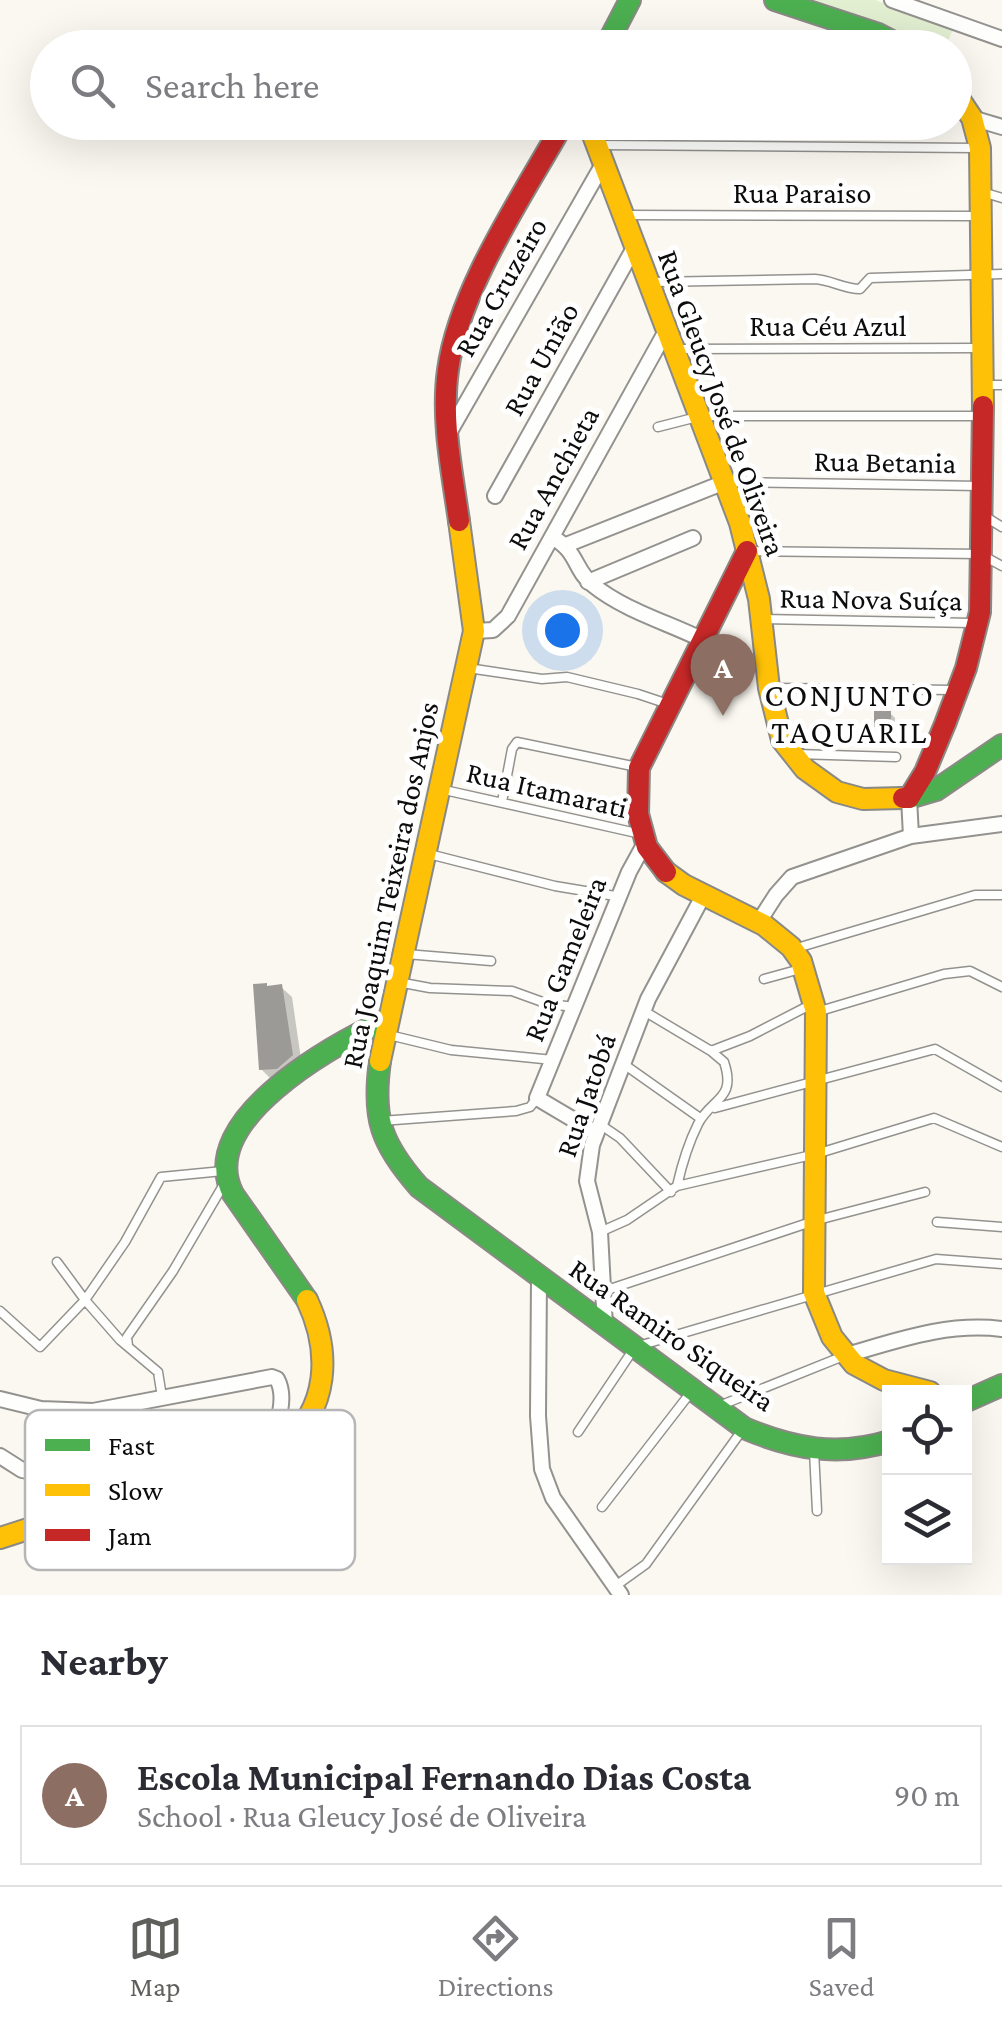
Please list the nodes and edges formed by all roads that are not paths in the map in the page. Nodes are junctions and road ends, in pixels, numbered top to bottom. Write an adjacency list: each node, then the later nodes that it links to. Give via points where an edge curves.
1 (630, 0): 4 (street)
2 (775, 0): 5 (street)
3 (892, 0): 6 (street)
4 (614, 30)
5 (866, 30)
6 (1002, 39)
7 (972, 118): 8 (street); 11 (street)
8 (1002, 128)
9 (554, 140): 26 (street, Rua Joaquim Teixeira dos Anjos, via 470,292 447,373)
10 (594, 140): 12 (street, Rua Gleucy José de Oliveira)
11 (980, 148): 12 (lane); 13 (street)
12 (599, 154): 14 (street, Rua Gleucy José de Oliveira); 26 (street, Rua Cruzeiro)
13 (992, 195): 15 (street)
14 (622, 215): 15 (lane, Rua Paraiso); 16 (street, Rua Gleucy José de Oliveira)
15 (982, 216): 17 (street)
16 (634, 248): 18 (street, Rua Gleucy José de Oliveira); 30 (street, Rua União)
17 (992, 275): 18 (lane, via 870,278 849,289 816,279); 19 (street)
18 (648, 282): 20 (street, Rua Gleucy José de Oliveira)
19 (992, 316): 21 (street)
20 (670, 340): 21 (lane, Rua Céu Azul); 23 (street, Rua Gleucy José de Oliveira); 34 (street, Rua Anchieta)
21 (982, 348): 22 (street)
22 (993, 385): 24 (street)
23 (701, 416): 24 (lane); 25 (lane); 28 (street, Rua Gleucy José de Oliveira)
24 (984, 416): 27 (street)
25 (658, 427)
26 (447, 436): 41 (street, Rua Joaquim Teixeira dos Anjos)
27 (993, 454): 29 (street)
28 (725, 482): 29 (lane, Rua Betania); 34 (street); 35 (street, Rua Gleucy José de Oliveira)
29 (983, 486): 31 (street)
30 (495, 496)
31 (982, 515): 32 (lane); 36 (street)
32 (1002, 527)
33 (693, 538): 38 (street)
34 (559, 541): 38 (street); 41 (street, Rua Anchieta, via 508,616 493,630)
35 (746, 551): 36 (lane); 39 (street, Rua Gleucy José de Oliveira); 42 (street)
36 (980, 554): 37 (lane); 40 (street)
37 (1002, 566)
38 (588, 582): 42 (street)
39 (762, 618): 40 (lane, Rua Nova Suíça); 44 (street, Rua Gleucy José de Oliveira)
40 (978, 624): 45 (street)
41 (474, 631): 43 (street, Rua Joaquim Teixeira dos Anjos)
42 (702, 639): 46 (street)
43 (468, 668): 46 (lane, via 542,680 567,677); 51 (street, Rua Joaquim Teixeira dos Anjos)
44 (769, 688): 45 (lane); 48 (street, Rua Gleucy José de Oliveira)
45 (958, 690): 52 (street)
46 (668, 704): 50 (street)
47 (1002, 745): 52 (street, Rua Gleucy José de Oliveira, via 936,790)
48 (792, 754): 49 (lane); 52 (street, Rua Gleucy José de Oliveira, via 848,796)
49 (896, 757)
50 (639, 768): 53 (lane, via 516,742); 56 (street)
51 (440, 790): 53 (lane, Rua Itamarati); 57 (street, Rua Joaquim Teixeira dos Anjos)
52 (909, 798): 55 (street)
53 (502, 802): 56 (lane, Rua Itamarati)
54 (1002, 824): 55 (street)
55 (911, 836): 61 (street, via 792,877)
56 (644, 838): 59 (street, via 669,876); 60 (street, Rua Gameleira)
57 (424, 852): 60 (lane); 63 (street, Rua Joaquim Teixeira dos Anjos)
58 (1002, 895): 62 (lane, via 975,895)
59 (703, 896): 61 (street); 71 (street, Rua Jatobá)
60 (620, 898): 69 (street, Rua Gameleira)
61 (758, 922): 62 (street)
62 (793, 950): 65 (street)
63 (403, 953): 64 (lane); 67 (street, Rua Joaquim Teixeira dos Anjos)
64 (491, 961)
65 (804, 968): 66 (lane); 70 (street)
66 (764, 979)
67 (397, 982): 69 (lane, via 512,991); 72 (street, Rua Joaquim Teixeira dos Anjos)
68 (1002, 987): 70 (lane, via 970,971)
69 (575, 1007): 74 (street, Rua Gameleira)
70 (815, 1007): 73 (lane); 76 (street)
71 (644, 1011): 73 (lane); 75 (street, Rua Jatobá)
72 (387, 1026): 74 (lane, via 451,1050); 81 (street, Rua Joaquim Teixeira dos Anjos); 85 (street, via 320,1054 284,1082 231,1146)
73 (711, 1050): 79 (lane, via 728,1072 724,1096)
74 (553, 1060): 78 (street, Rua Gameleira)
75 (625, 1065): 80 (lane); 82 (street, Rua Jatobá)
76 (817, 1080): 77 (lane, via 935,1049); 79 (lane); 84 (street)
77 (1002, 1088)
78 (537, 1098): 81 (lane, via 516,1111); 82 (street)
79 (711, 1108): 80 (lane)
80 (700, 1118): 86 (lane)
81 (376, 1121): 94 (street, via 387,1148 419,1187)
82 (599, 1129): 86 (lane, via 620,1138 658,1182); 91 (street, Rua Jatobá, via 587,1181)
83 (1002, 1148): 84 (lane, via 934,1118)
84 (816, 1154): 86 (lane); 88 (street)
85 (225, 1175): 97 (lane, via 161,1177); 101 (lane, via 173,1271 126,1337); 114 (street, via 320,1322 326,1353)
86 (674, 1189): 91 (lane)
87 (925, 1192): 88 (lane)
88 (814, 1221): 95 (lane); 96 (street)
89 (937, 1222): 90 (lane)
90 (1002, 1227)
91 (600, 1232): 95 (street, Rua Jatobá)
92 (57, 1262): 97 (lane)
93 (1002, 1264): 96 (lane, via 936,1258)
94 (539, 1277): 99 (street, Rua Ramiro Siqueira); 125 (street, via 542,1469 553,1498)
95 (604, 1291): 99 (street, Rua Jatobá)
96 (814, 1293): 102 (lane); 103 (street)
97 (85, 1300): 98 (lane, via 40,1346); 101 (lane)
98 (0, 1311)
99 (606, 1326): 102 (street, Rua Ramiro Siqueira)
100 (1002, 1329): 103 (street, via 936,1330)
101 (128, 1346): 107 (lane, via 158,1372)
102 (635, 1346): 106 (street, Rua Ramiro Siqueira); 116 (lane)
103 (844, 1356): 104 (street, via 860,1371); 110 (lane)
104 (901, 1385)
105 (1002, 1385): 108 (street)
106 (693, 1390): 110 (street, Rua Ramiro Siqueira); 121 (lane)
107 (162, 1397): 112 (street); 113 (street, via 278,1379)
108 (972, 1398)
109 (0, 1399): 111 (street)
110 (715, 1407): 115 (street, Rua Ramiro Siqueira)
111 (58, 1410)
112 (97, 1410)
113 (279, 1410)
114 (311, 1410)
115 (744, 1428): 118 (street, Rua Ramiro Siqueira); 125 (lane, via 646,1564)
116 (578, 1432)
117 (882, 1442): 118 (street, Rua Ramiro Siqueira)
118 (814, 1450): 122 (lane)
119 (0, 1456): 120 (street)
120 (25, 1471)
121 (602, 1508)
122 (817, 1511)
123 (25, 1530): 124 (street)
124 (0, 1538)
125 (617, 1591)

